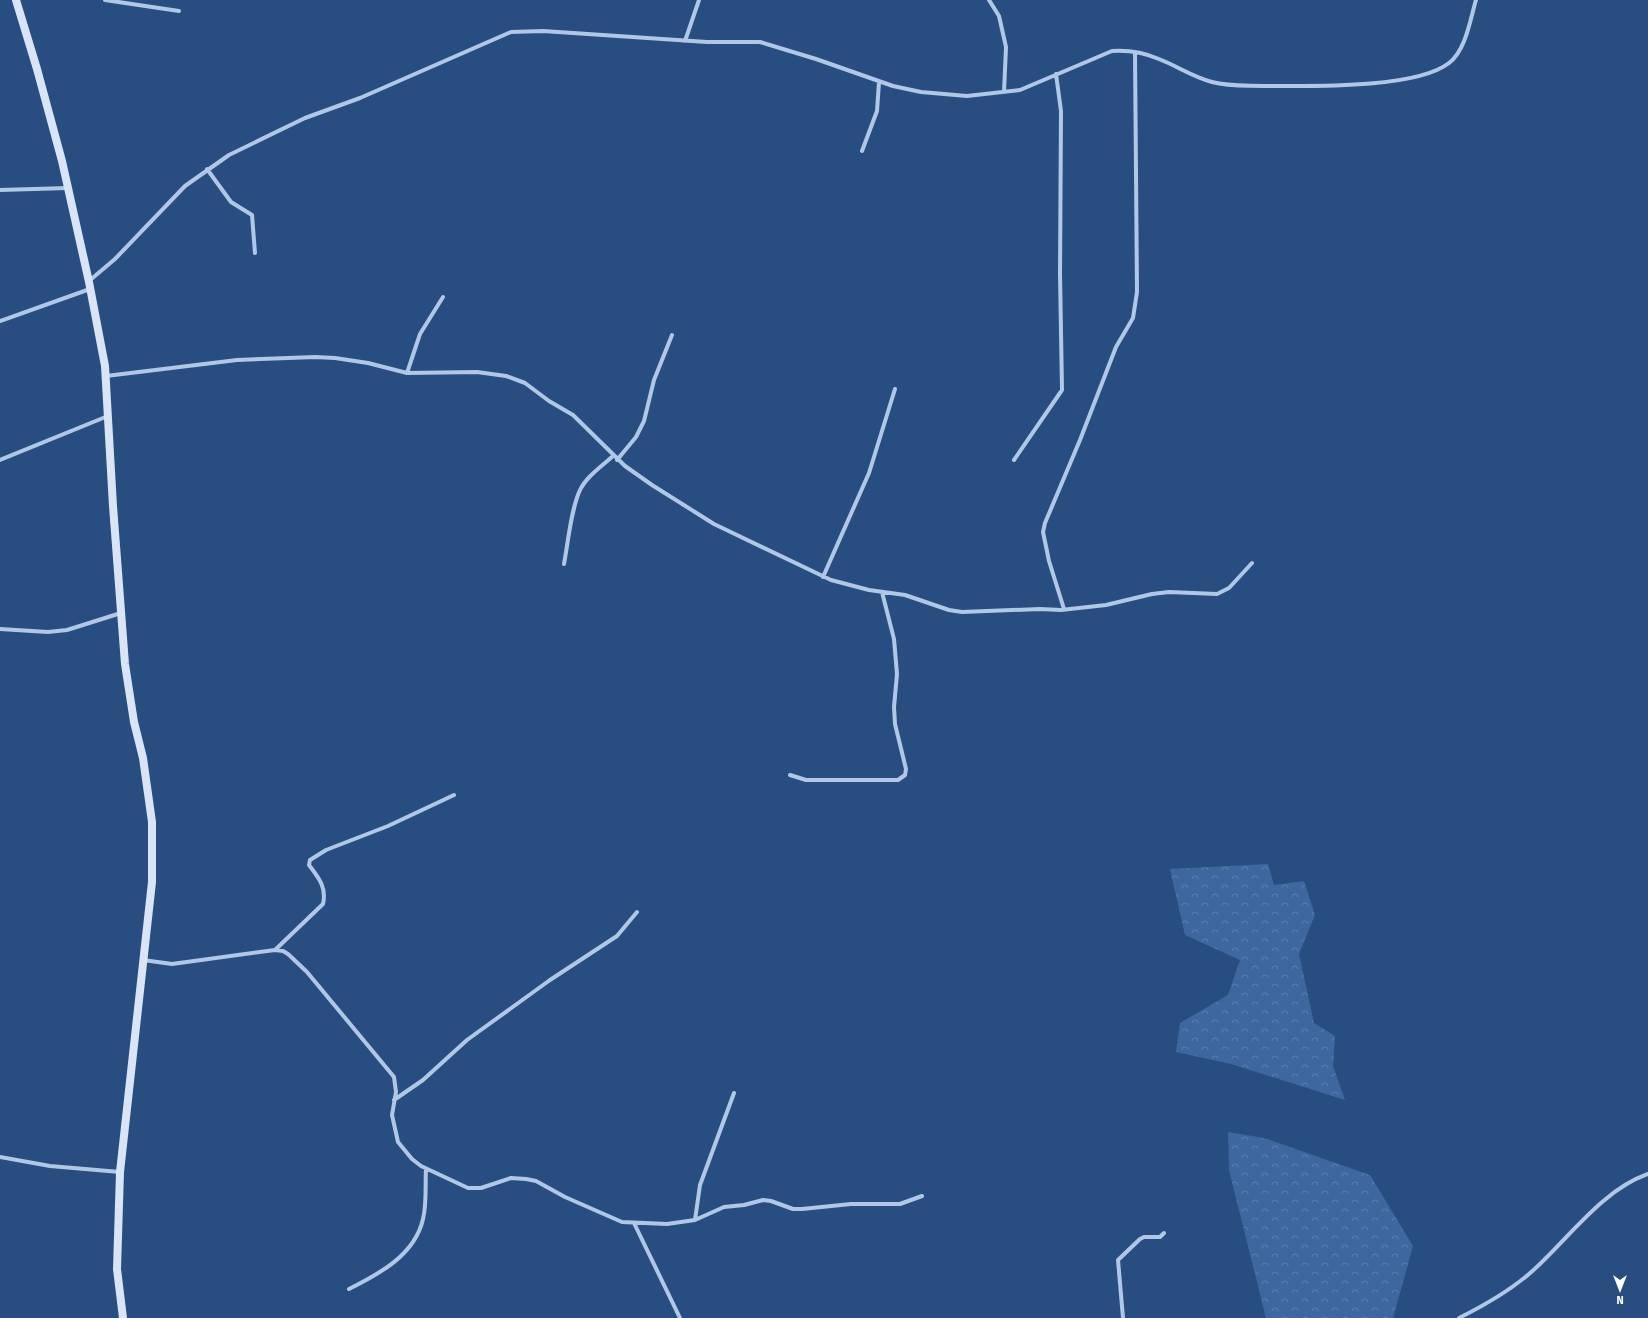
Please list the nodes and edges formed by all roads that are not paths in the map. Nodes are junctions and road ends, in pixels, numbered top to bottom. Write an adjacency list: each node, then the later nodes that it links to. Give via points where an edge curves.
1 (16, 0): 14 (street)
2 (105, 0): 6 (street)
3 (699, 0): 7 (street)
4 (989, 0): 11 (street, via 999,16 1006,47)
5 (1476, 0): 8 (street, via 1459,53 1449,63 1417,76 1388,81 1306,87 1230,86 1200,79 1160,59)
6 (179, 11)
7 (685, 41): 10 (street, via 760,42); 13 (street, via 543,31 503,34 360,98 305,118 248,145)
8 (1135, 53): 9 (street, via 1124,50 1112,51); 33 (street, via 1137,292 1133,318 1116,347 1045,523 1043,532 1049,561)
9 (1056, 74): 11 (street, via 1038,83); 28 (street, via 1061,111 1062,390)
10 (879, 82): 11 (street, via 921,92 952,95); 12 (street, via 877,110)
11 (1004, 92)
12 (862, 150)
13 (206, 169): 16 (street, via 231,202 252,215); 17 (street, via 185,186)
14 (68, 188): 15 (street); 17 (street)
15 (0, 190)
16 (255, 253)
17 (89, 285): 19 (street); 22 (street)
18 (443, 297): 21 (street, via 420,334)
19 (0, 321)
20 (672, 335): 27 (street, via 654,380 644,421 636,437)
21 (407, 373): 22 (street, via 368,363 315,357 237,360); 25 (street, via 489,373 516,379 572,415)
22 (106, 376): 24 (street)
23 (895, 390): 31 (street, via 869,473)
24 (109, 416): 26 (street); 34 (street)
25 (613, 456): 27 (street); 30 (street, via 592,474 580,489)
26 (0, 460)
27 (617, 460): 31 (street, via 652,486 714,524)
28 (1014, 460)
29 (1252, 563): 33 (street, via 1229,588 1217,594 1169,592 1106,605)
30 (564, 564)
31 (823, 577): 32 (street)
32 (882, 592): 33 (street, via 905,595 934,606 962,612); 36 (street, via 894,639 897,674 895,724 906,769 905,775 898,780 806,780)
33 (1064, 609)
34 (121, 613): 35 (street, via 67,630 48,632); 40 (street, via 129,694 143,758 152,822 152,882)
35 (0, 629)
36 (790, 775)
37 (454, 795): 39 (street, via 388,826 326,850 310,860 309,865 322,882 323,904)
38 (637, 912): 42 (street, via 616,936 467,1040 423,1080)
39 (275, 950): 40 (street, via 172,964); 42 (street, via 288,954 307,972 374,1051 394,1077)
40 (143, 960): 45 (street)
41 (734, 1092): 48 (street, via 700,1184)
42 (394, 1100): 44 (street, via 392,1115 398,1142 412,1159)
43 (0, 1158): 45 (street, via 50,1166)
44 (426, 1169): 49 (street, via 475,1189 511,1178 536,1181 576,1203 615,1219); 51 (street, via 424,1216 418,1234 410,1246 390,1265)
45 (120, 1172): 52 (street, via 117,1269)
46 (1648, 1174): 55 (street, via 1616,1190 1529,1274 1503,1293)
47 (922, 1196): 48 (street, via 900,1204 851,1204 802,1210 763,1200 724,1207)
48 (695, 1220): 49 (street, via 667,1224)
49 (634, 1223): 53 (street)
50 (1164, 1234): 54 (street, via 1160,1237 1140,1239 1118,1260)
51 (349, 1289)
52 (123, 1318)
53 (680, 1318)
54 (1124, 1318)
55 (1459, 1318)

